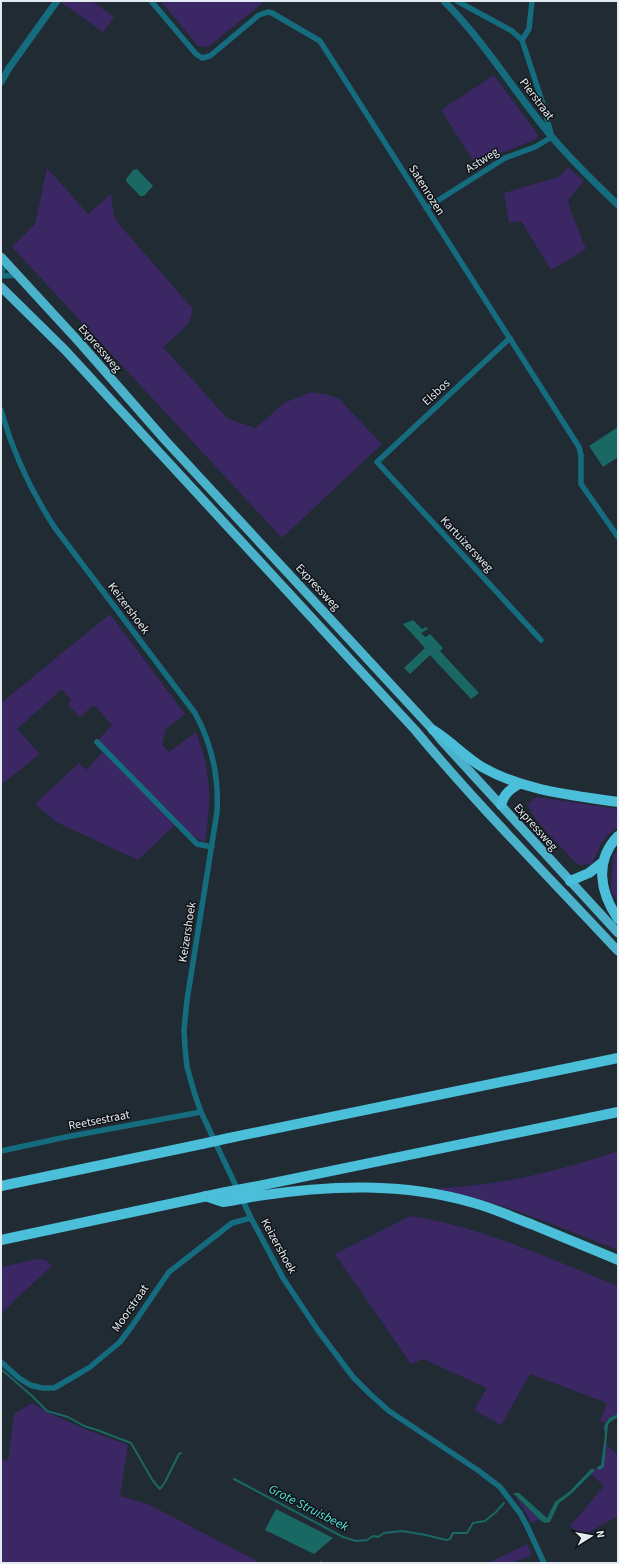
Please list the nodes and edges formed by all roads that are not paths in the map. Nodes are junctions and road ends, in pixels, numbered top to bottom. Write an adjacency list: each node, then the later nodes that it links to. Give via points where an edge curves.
1 (56, 1): 7 (street)
2 (152, 1): 10 (street, Satenrozen, via 202,58 210,56 259,15 268,12 317,38)
3 (444, 1): 8 (street, Pierstraat)
4 (457, 1): 6 (street, via 512,31)
5 (532, 1): 6 (street, via 529,29)
6 (522, 40): 8 (street)
7 (1, 82)
8 (552, 137): 9 (street, Pierstraat); 10 (street, Astweg, via 535,147 505,158)
9 (618, 204)
10 (426, 208): 16 (street, Satenrozen)
11 (3, 259): 12 (highway, Expressweg); 13 (street)
12 (18, 275): 13 (street); 21 (highway, Expressweg, via 165,440)
13 (1, 276)
14 (1, 286): 15 (highway, Expressweg)
15 (6, 297): 26 (highway, Expressweg, via 65,350 415,730)
16 (510, 338): 18 (street, Elsbos); 19 (street, Satenrozen, via 579,447 581,484)
17 (1, 410): 28 (street, Keizershoek, via 20,466 46,514 205,731 218,796)
18 (377, 462): 20 (street, Kartuizersweg)
19 (618, 537)
20 (541, 640)
21 (433, 730): 23 (highway, via 467,758); 25 (highway, Expressweg)
22 (97, 742): 28 (street, via 197,844)
23 (519, 784): 24 (highway); 25 (highway, via 508,790)
24 (618, 802)
25 (501, 805): 26 (highway); 30 (highway, Expressweg)
26 (500, 826): 31 (highway, Expressweg)
27 (618, 836): 29 (highway, via 606,851)
28 (212, 847): 36 (street, Keizershoek, via 184,1030 187,1067)
29 (603, 862): 30 (highway, via 589,873); 32 (highway, via 604,892)
30 (570, 881): 31 (highway); 33 (highway, Expressweg)
31 (553, 882): 34 (highway, Expressweg)
32 (618, 919)
33 (618, 933)
34 (618, 951)
35 (618, 1058): 39 (highway, bridge)
36 (201, 1112): 38 (street, Reetsestraat); 41 (street, Keizershoek)
37 (618, 1112): 40 (highway, bridge, via 253,1187)
38 (1, 1151)
39 (1, 1186)
40 (228, 1197): 42 (highway, via 205,1196); 43 (highway, bridge, via 350,1187 425,1192 492,1209)
41 (251, 1218): 44 (street, Moorstraat, via 232,1223 169,1272 120,1342 76,1376 54,1388 42,1388 30,1385); 45 (street, Keizershoek, via 283,1278 353,1377 389,1411 500,1487 528,1526)
42 (1, 1240)
43 (618, 1260)
44 (1, 1362)
45 (544, 1563)

